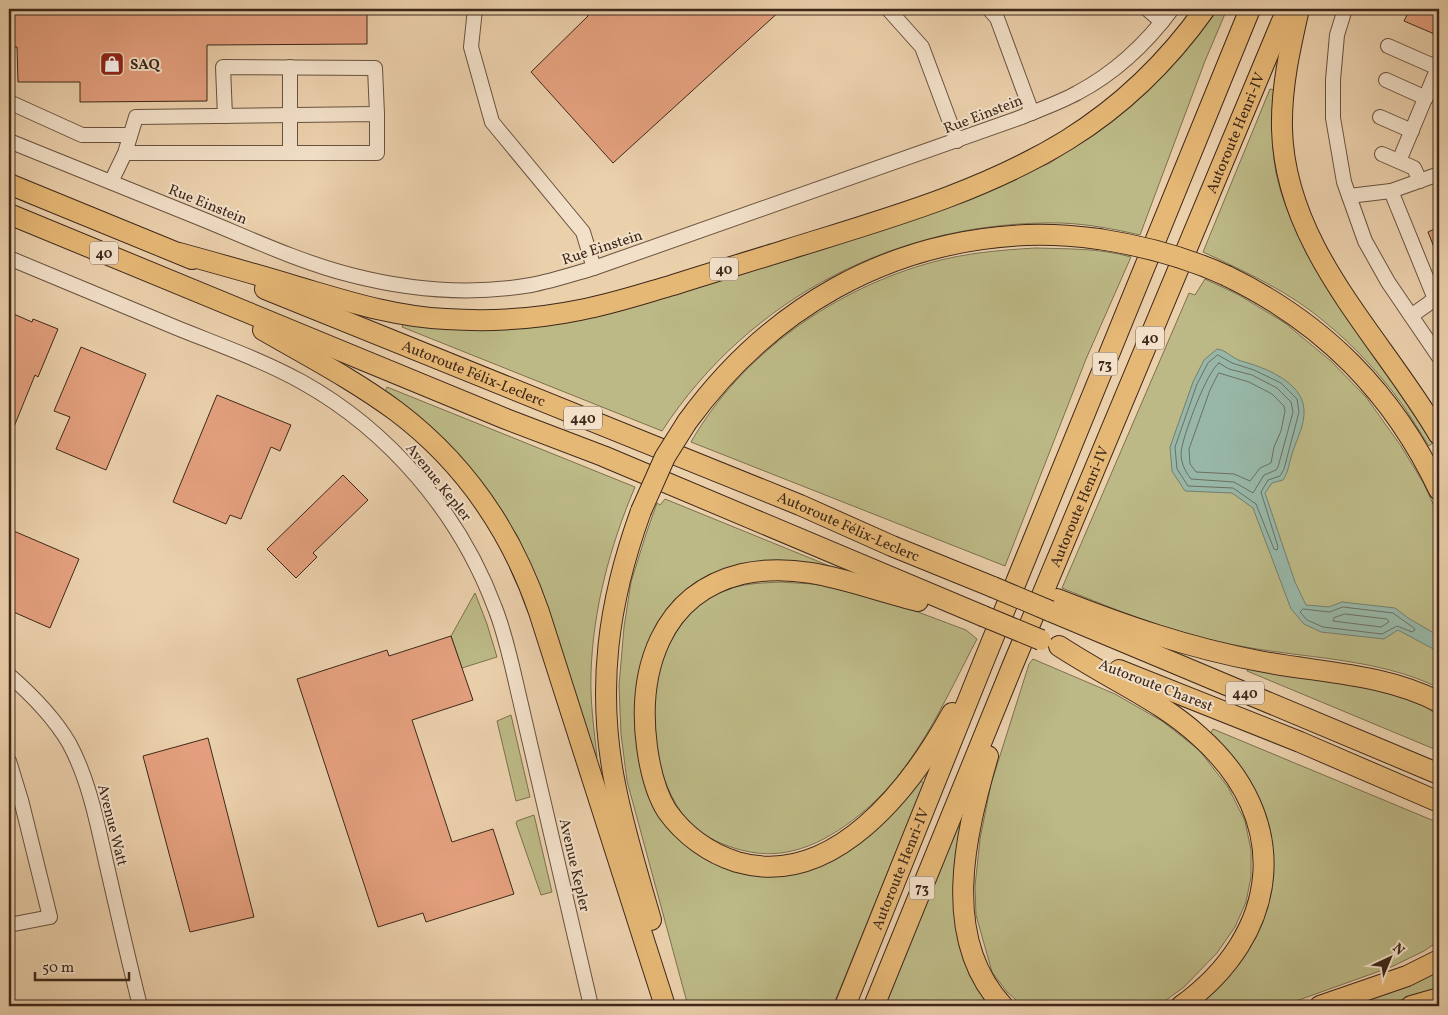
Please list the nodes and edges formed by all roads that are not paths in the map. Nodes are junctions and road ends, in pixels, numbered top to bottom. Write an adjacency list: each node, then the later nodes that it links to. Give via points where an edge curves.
1 (475, 9): 42 (street, via 471,47 492,122 583,232)
2 (888, 9): 27 (street, via 922,47)
3 (989, 9): 19 (street, via 998,18)
4 (1147, 9): 12 (street)
5 (1172, 9): 12 (street, Rue Einstein)
6 (1205, 9): 40 (highway, 40, via 1166,58 1121,100 1071,138 1010,171 914,210 582,310 509,319 422,317 361,305)
7 (1238, 9): 37 (highway)
8 (1250, 9): 37 (highway, Autoroute Henri-IV / 73)
9 (1287, 9): 54 (highway, Autoroute Henri-IV / 40)
10 (1299, 9): 47 (highway, via 1286,68 1282,111 1283,148 1294,198 1312,242 1331,275 1416,396)
11 (1345, 9): 38 (street, via 1337,36 1333,118)
12 (1162, 22): 19 (street, Rue Einstein, via 1140,48 1098,81)
13 (1388, 46): 14 (street)
14 (1439, 66): 17 (street)
15 (290, 67): 20 (street, via 375,68); 21 (street); 22 (street, via 223,67)
16 (1386, 80): 17 (street)
17 (1426, 98): 24 (street)
18 (9, 102): 25 (street, via 82,135)
19 (1032, 113): 27 (street, Rue Einstein)
20 (377, 114): 21 (street); 29 (street, via 377,153)
21 (290, 115): 22 (street); 29 (street)
22 (225, 116): 25 (street, via 136,117)
23 (1380, 117): 24 (street)
24 (1412, 131): 31 (street)
25 (130, 135): 28 (street)
26 (9, 141): 34 (street, Rue Einstein)
27 (957, 141): 42 (street, Rue Einstein)
28 (125, 153): 29 (street); 34 (street)
29 (290, 153)
30 (1382, 154): 31 (street)
31 (1399, 161): 33 (street, via 1414,168)
32 (1439, 174): 33 (street)
33 (1420, 181): 36 (street)
34 (111, 182): 42 (street, Rue Einstein, via 289,254 350,275 388,283 431,289 491,289 533,284)
35 (9, 184): 40 (highway, Autoroute Félix-Leclerc / 40)
36 (1392, 191): 38 (street); 44 (street)
37 (1175, 194): 53 (highway, Autoroute Henri-IV / 73)
38 (1349, 196): 45 (street, via 1365,241)
39 (9, 214): 43 (highway, Autoroute Félix-Leclerc / 40)
40 (179, 254): 49 (highway, Autoroute Félix-Leclerc / 440, via 800,505 892,546)
41 (9, 258): 64 (street, Avenue Kepler, via 265,364 303,383 346,411 381,440 412,470 437,501 478,569 502,629)
42 (594, 268)
43 (200, 292): 51 (highway, Autoroute Félix-Leclerc / 40); 65 (highway, via 396,411 456,466 495,518 516,553 540,612)
44 (1437, 298): 45 (street)
45 (1411, 316): 46 (street)
46 (1439, 357)
47 (1439, 435)
48 (1439, 490): 66 (highway, bridge, via 1400,420 1355,366 1317,331 1252,288 1209,267 1164,252 1100,239 1029,235 981,239 888,263 810,303 772,330 726,373 686,422 641,512 621,572 610,626 606,680 610,757 620,808)
49 (995, 581): 50 (highway, Autoroute Charest / 440, bridge)
50 (1053, 605): 56 (highway, via 1202,649 1261,662 1379,680 1411,689); 58 (highway, Autoroute Charest / 440)
51 (979, 614): 52 (highway, Autoroute Charest / 40, bridge); 53 (highway, via 804,571 756,572 711,586 691,599 673,618 653,656 644,719 655,787 667,810 685,832 720,855 760,866 807,860 852,836 900,792 932,749)
52 (1050, 643): 59 (highway, Autoroute Charest / 440, via 1300,742); 70 (highway, via 1153,701 1200,736 1234,775 1251,804 1263,849 1264,866 1256,914 1232,954 1208,982)
53 (985, 658): 67 (highway, Autoroute Henri-IV / 73)
54 (1012, 667): 68 (highway, Autoroute Henri-IV / 73); 69 (highway, via 976,802 964,873 965,919 971,947 988,988)
55 (9, 675): 63 (street, Avenue Watt, via 51,717 82,771 96,816)
56 (1439, 702)
57 (9, 762): 60 (street, via 50,917)
58 (1439, 774)
59 (1439, 802)
60 (9, 925)
61 (1439, 960): 71 (highway, via 1390,982)
62 (1439, 998): 72 (highway)
63 (140, 1006)
64 (591, 1006)
65 (665, 1006)
66 (674, 1006)
67 (845, 1006)
68 (874, 1006)
69 (1004, 1006)
70 (1180, 1006)
71 (1320, 1006)
72 (1411, 1006)

